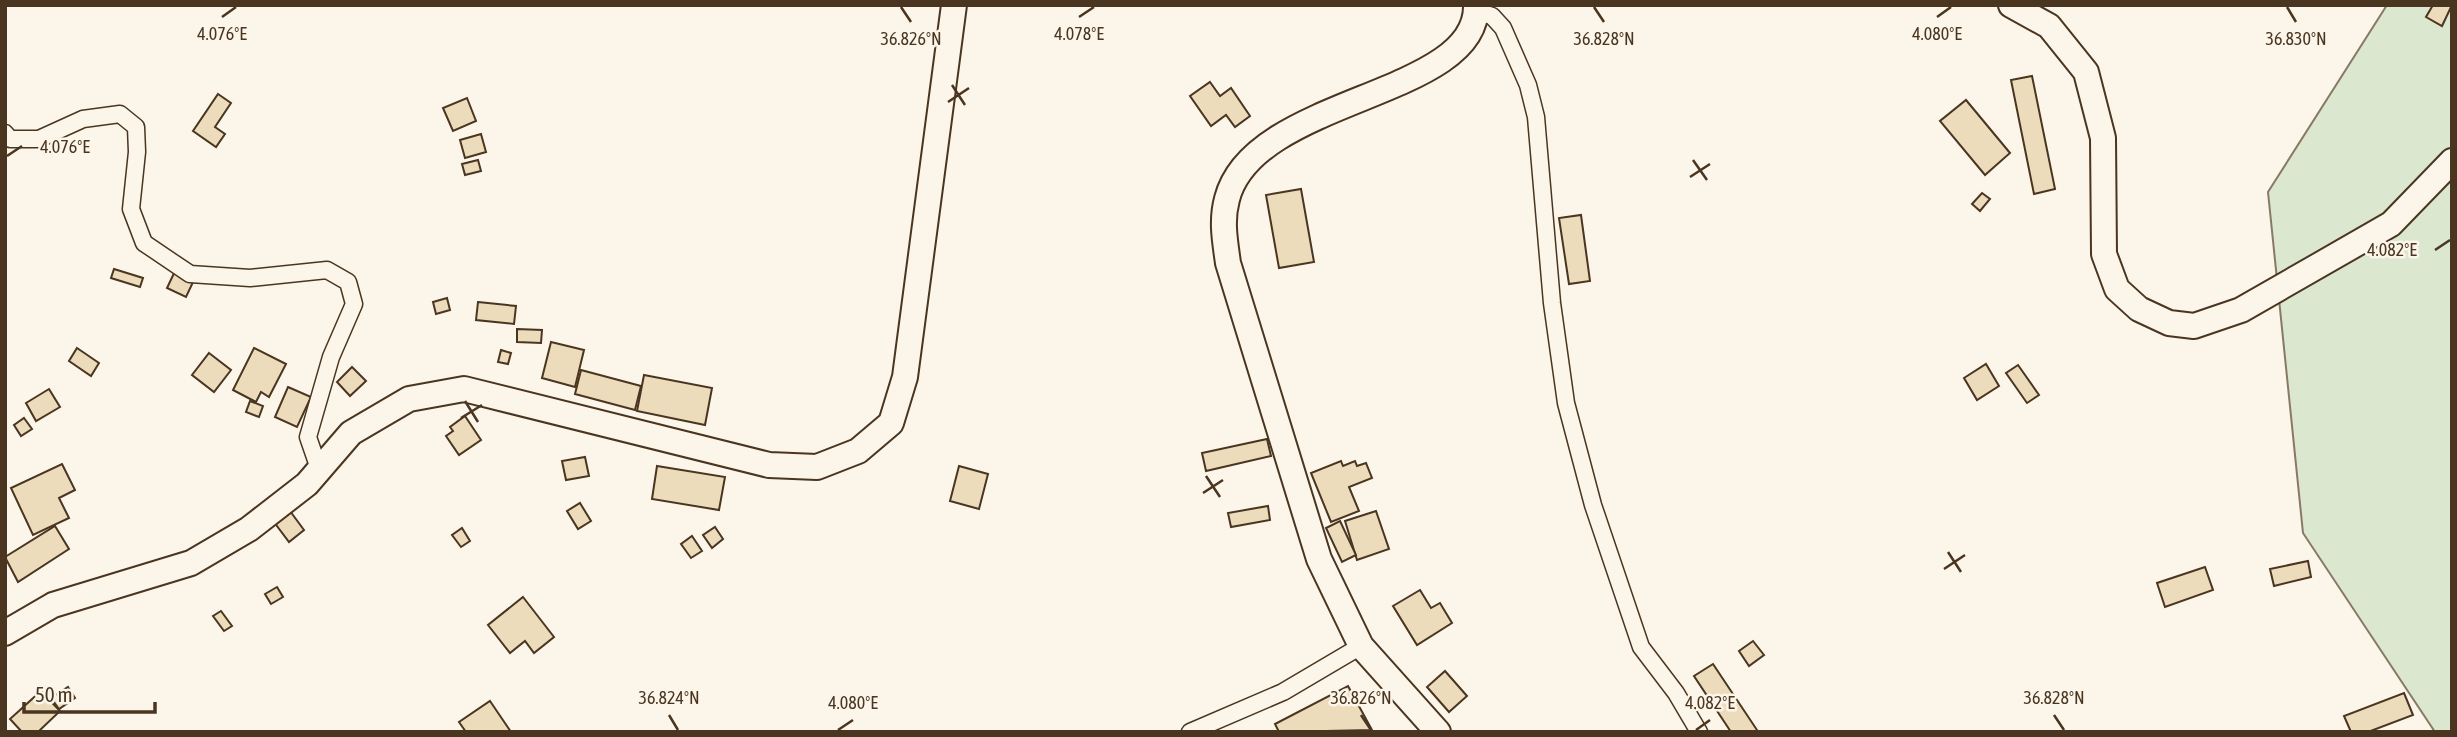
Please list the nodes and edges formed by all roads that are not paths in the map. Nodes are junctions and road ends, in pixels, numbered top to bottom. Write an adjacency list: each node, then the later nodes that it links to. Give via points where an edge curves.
1 (954, 5): 6 (main road, via 905,377 891,423 858,451 817,467 769,466 464,388 409,399 351,433)
2 (2011, 5): 5 (main road, via 2049,26 2086,72 2103,138 2104,254 2118,289 2139,309 2169,323 2194,326 2241,310 2391,224)
3 (1476, 8): 8 (main road, via 1465,41 1424,72 1267,144 1247,161 1227,198 1223,226 1228,263 1256,357 1319,559); 11 (street, via 1503,28 1528,85 1536,117 1566,403 1593,505 1641,647)
4 (5, 133): 6 (street, via 10,139 39,139 83,119 120,114 136,127 131,209 144,243 190,274 250,278 327,270 348,282 354,304 331,357 308,437)
5 (2452, 161)
6 (319, 469): 7 (main road, via 307,484 248,529 191,563 53,605)
7 (5, 633)
8 (1362, 646): 9 (street, via 1283,692); 10 (main road)
9 (1190, 732)
10 (1437, 732)
11 (1699, 732)

